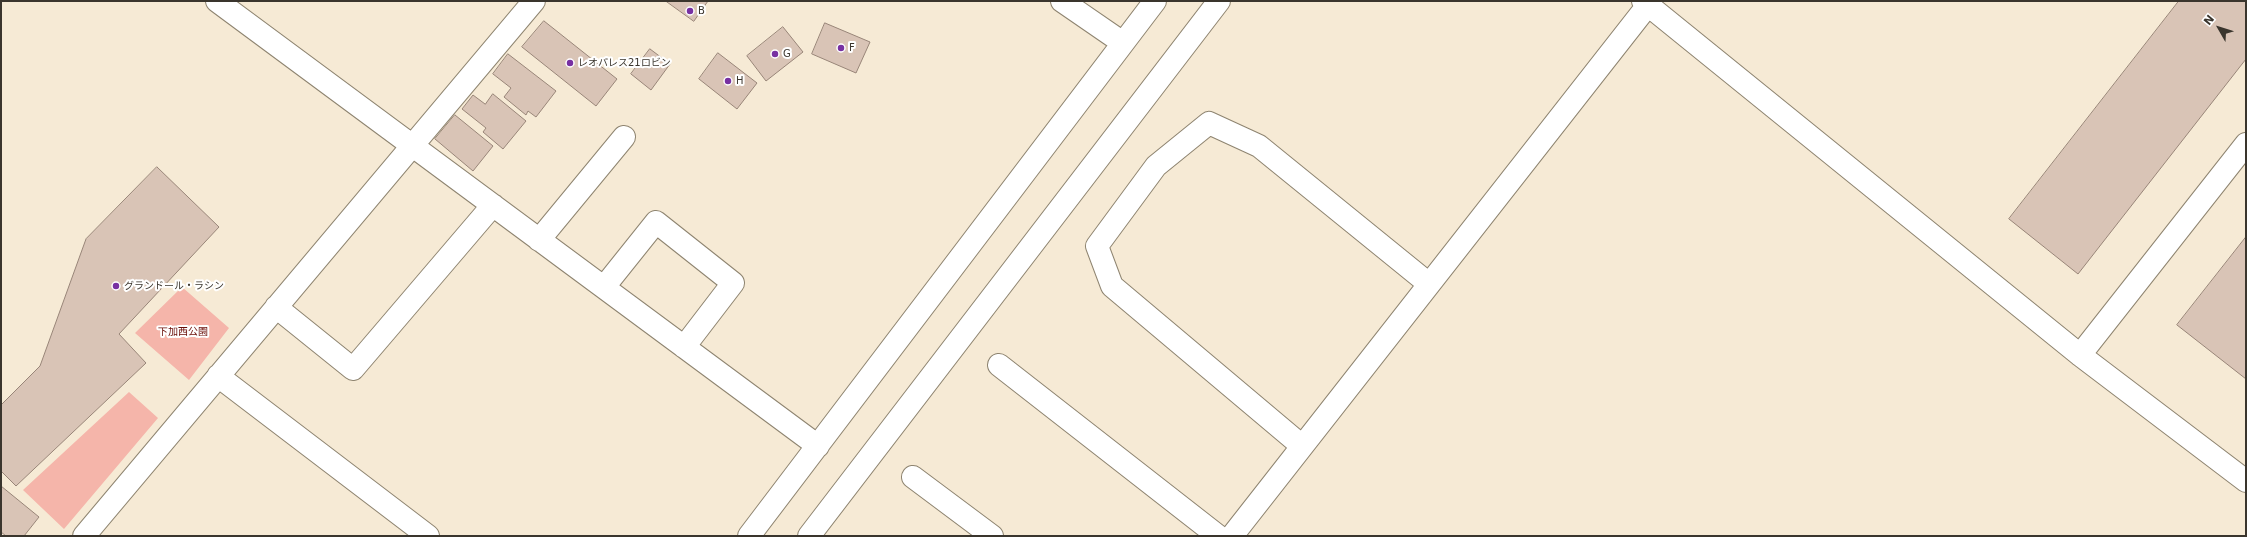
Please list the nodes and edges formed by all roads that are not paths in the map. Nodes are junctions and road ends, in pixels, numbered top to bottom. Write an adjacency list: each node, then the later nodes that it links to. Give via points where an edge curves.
1 (216, 1): 10 (street)
2 (534, 1): 10 (street)
3 (1062, 1): 7 (street)
4 (1155, 1): 7 (street)
5 (1219, 1): 27 (street)
6 (1646, 3): 13 (street); 17 (street)
7 (1123, 43): 20 (street)
8 (624, 137): 12 (street)
9 (2246, 144): 17 (street)
10 (412, 145): 11 (street); 15 (street)
11 (493, 205): 12 (street); 15 (street, via 353,369)
12 (539, 240): 14 (street)
13 (1429, 284): 21 (street); 21 (street, via 1259,146 1209,123 1156,166 1097,246 1112,286)
14 (604, 287): 16 (street); 16 (street, via 656,222 733,283)
15 (276, 307): 19 (street)
16 (684, 347): 20 (street)
17 (2080, 355): 23 (street)
18 (999, 365): 29 (street)
19 (218, 376): 24 (street); 25 (street)
20 (818, 446): 26 (street)
21 (1302, 446): 30 (street)
22 (913, 477): 28 (street)
23 (2246, 481)
24 (84, 536)
25 (428, 536)
26 (749, 536)
27 (809, 536)
28 (992, 536)
29 (1218, 536)
30 (1232, 536)

